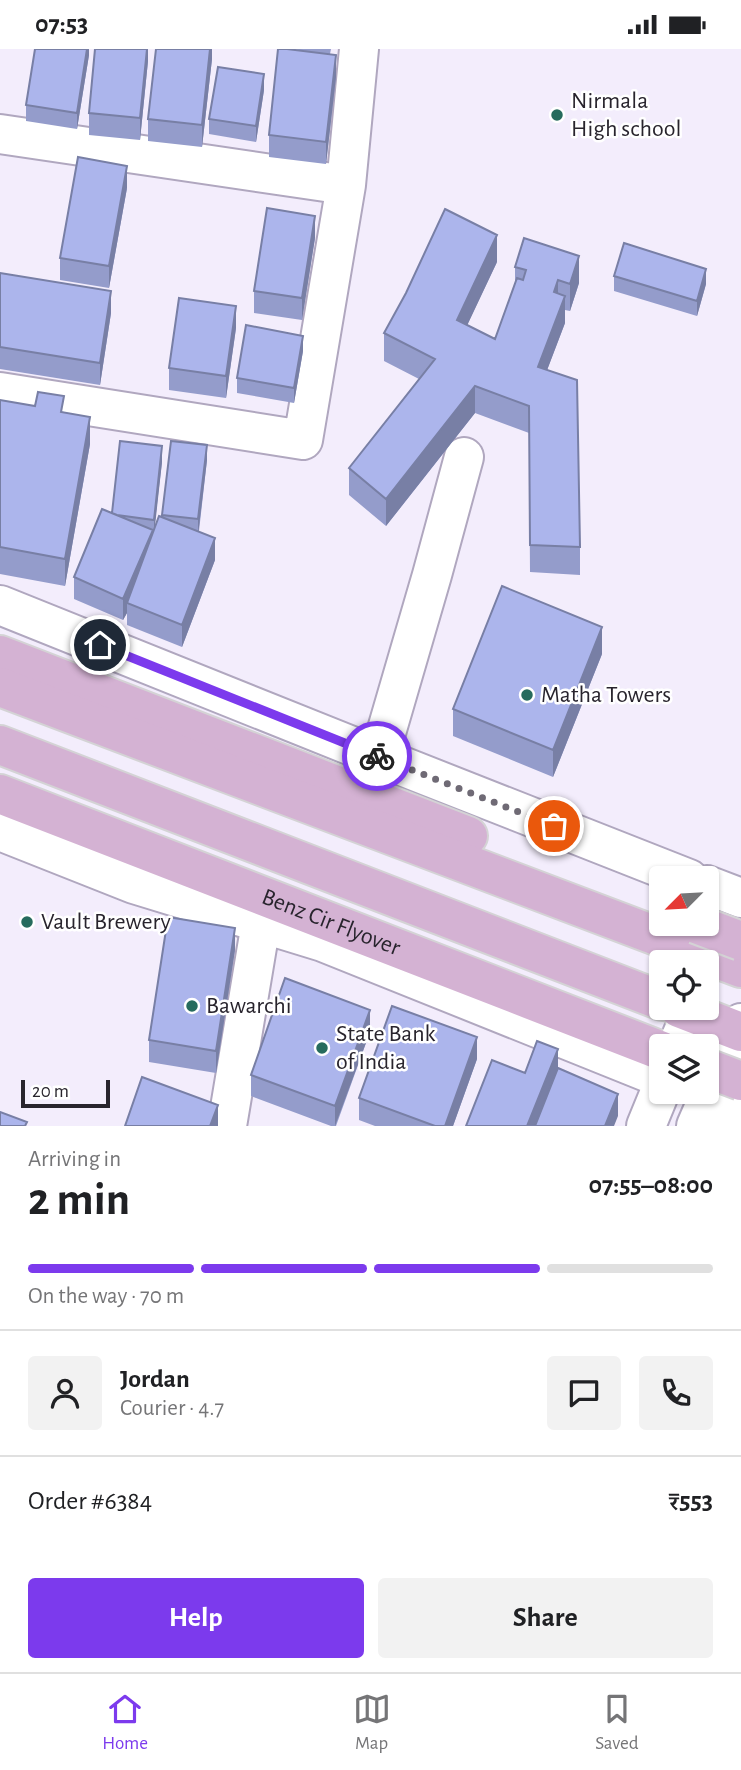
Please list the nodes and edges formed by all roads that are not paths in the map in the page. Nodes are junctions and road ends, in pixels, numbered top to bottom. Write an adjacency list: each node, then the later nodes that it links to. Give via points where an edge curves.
1 (359, 49): 3 (street)
2 (0, 134): 3 (street)
3 (346, 184): 4 (street, via 303,440)
4 (0, 392)
5 (464, 457): 10 (street)
6 (0, 605): 10 (street)
7 (0, 655): 16 (main road)
8 (0, 687): 20 (main road)
9 (0, 745): 21 (main road)
10 (379, 757): 13 (street)
11 (0, 794): 24 (main road, Benz Cir Flyover)
12 (0, 831): 17 (street, via 134,884)
13 (656, 866)
14 (719, 890): 15 (street)
15 (741, 898)
16 (649, 906)
17 (261, 923): 26 (street, via 323,942); 32 (street)
18 (741, 926): 19 (street)
19 (719, 962)
20 (649, 969)
21 (649, 974)
22 (719, 1009): 23 (main road)
23 (740, 1028): 25 (street)
24 (649, 1046)
25 (719, 1068)
26 (649, 1073)
27 (741, 1081): 28 (main road, bridge)
28 (719, 1091)
29 (655, 1104): 33 (street)
30 (714, 1104): 31 (street)
31 (741, 1117)
32 (227, 1126)
33 (646, 1126)

